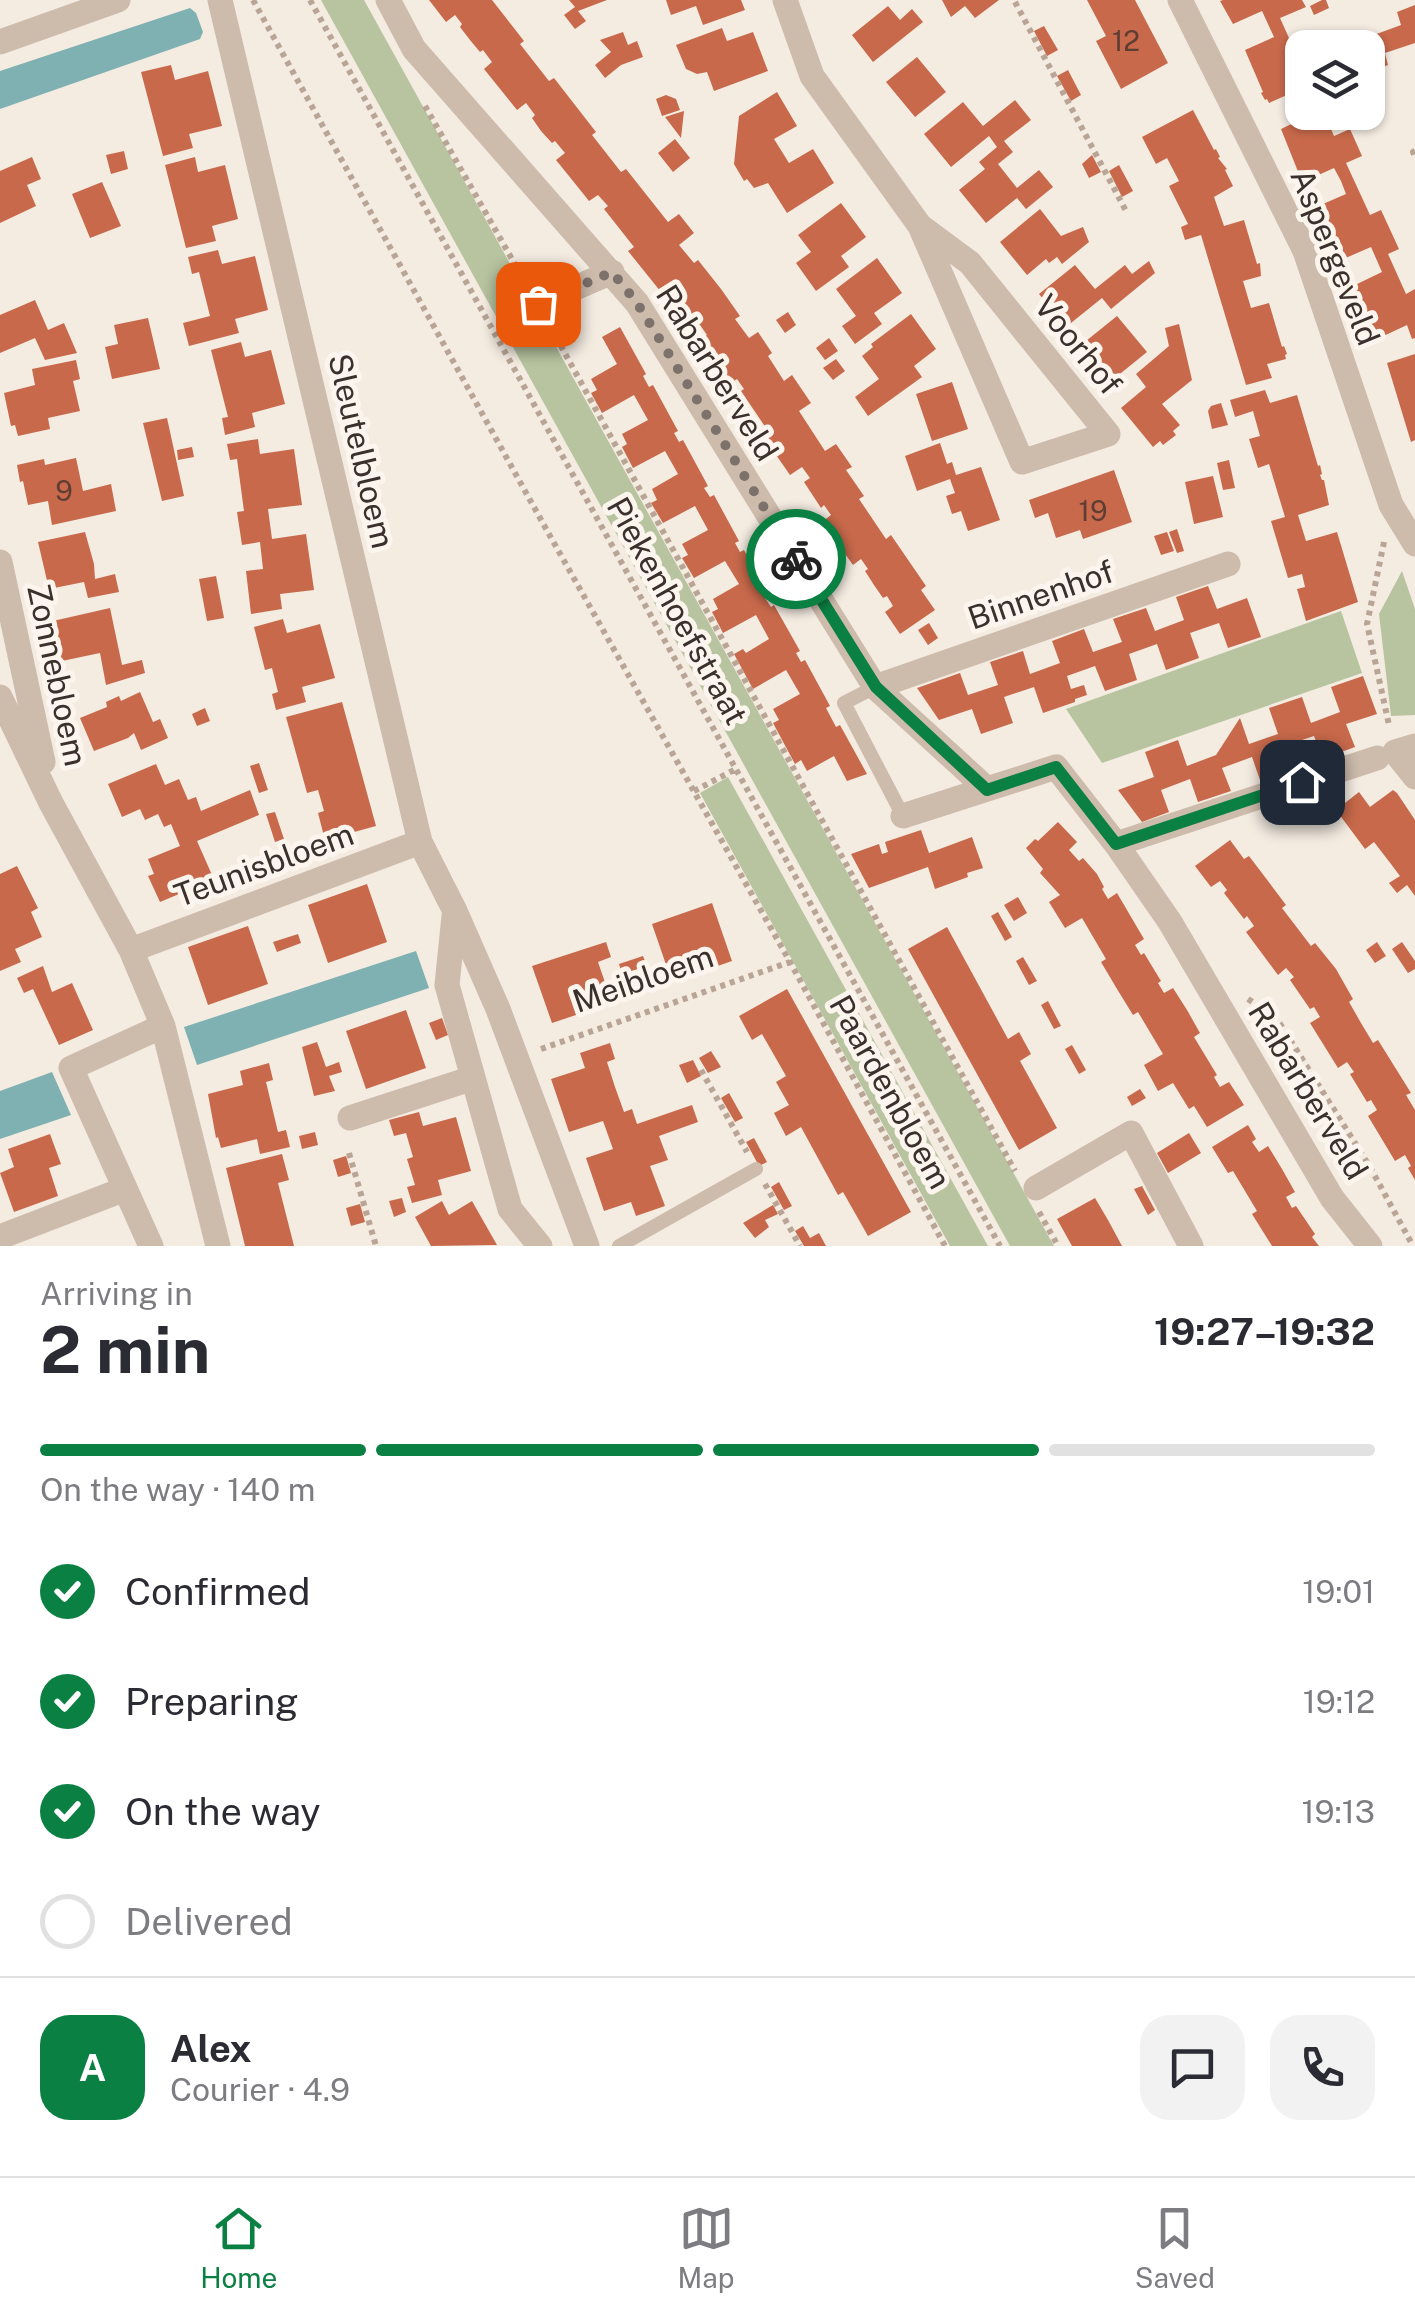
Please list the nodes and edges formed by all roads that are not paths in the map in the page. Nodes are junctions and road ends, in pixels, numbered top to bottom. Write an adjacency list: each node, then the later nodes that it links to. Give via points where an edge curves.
1 (118, 0): 6 (street)
2 (220, 0): 21 (street, Sleutelbloem)
3 (388, 0): 8 (street, Rabarberveld, via 414,49)
4 (785, 0): 7 (street, Voorhof, via 812,76)
5 (1180, 0): 10 (street, Aspergeveld, via 1304,251)
6 (0, 42)
7 (920, 226): 7 (street, Voorhof, via 1022,462 1108,434 970,263)
8 (612, 272): 9 (street, Rabarberveld); 14 (street, Rabarberveld)
9 (538, 304)
10 (1403, 501): 11 (street, Aspergeveld)
11 (1415, 544)
12 (0, 562): 19 (street, Zonnebloem)
13 (1228, 564): 14 (street, Binnenhof)
14 (876, 687): 18 (street, Rabarberveld); 20 (lane, via 844,703)
15 (0, 697): 19 (street, Zonnebloem)
16 (1396, 752): 17 (street); 22 (street)
17 (1415, 777)
18 (987, 790): 20 (street, Rabarberveld); 22 (street, Rabarberveld, via 1056,767)
19 (51, 802): 24 (street, Zonnebloem)
20 (904, 816)
21 (420, 842): 23 (street, Sleutelbloem); 24 (street, Teunisbloem)
22 (1116, 844): 38 (street, Rabarberveld, via 1188,951 1332,1198)
23 (454, 911): 26 (street, via 447,984); 35 (street, Sleutelbloem)
24 (131, 950): 25 (street, Zonnebloem)
25 (163, 1026): 29 (street, via 71,1068); 33 (street, Zonnebloem)
26 (474, 1078): 27 (street); 34 (street, via 510,1210)
27 (350, 1118)
28 (756, 1169): 36 (lane)
29 (126, 1190): 31 (street); 32 (street)
30 (1030, 1190): 37 (street, via 1130,1133)
31 (0, 1237)
32 (151, 1246)
33 (218, 1246)
34 (540, 1246)
35 (586, 1246)
36 (619, 1246)
37 (1191, 1246)
38 (1370, 1246)

